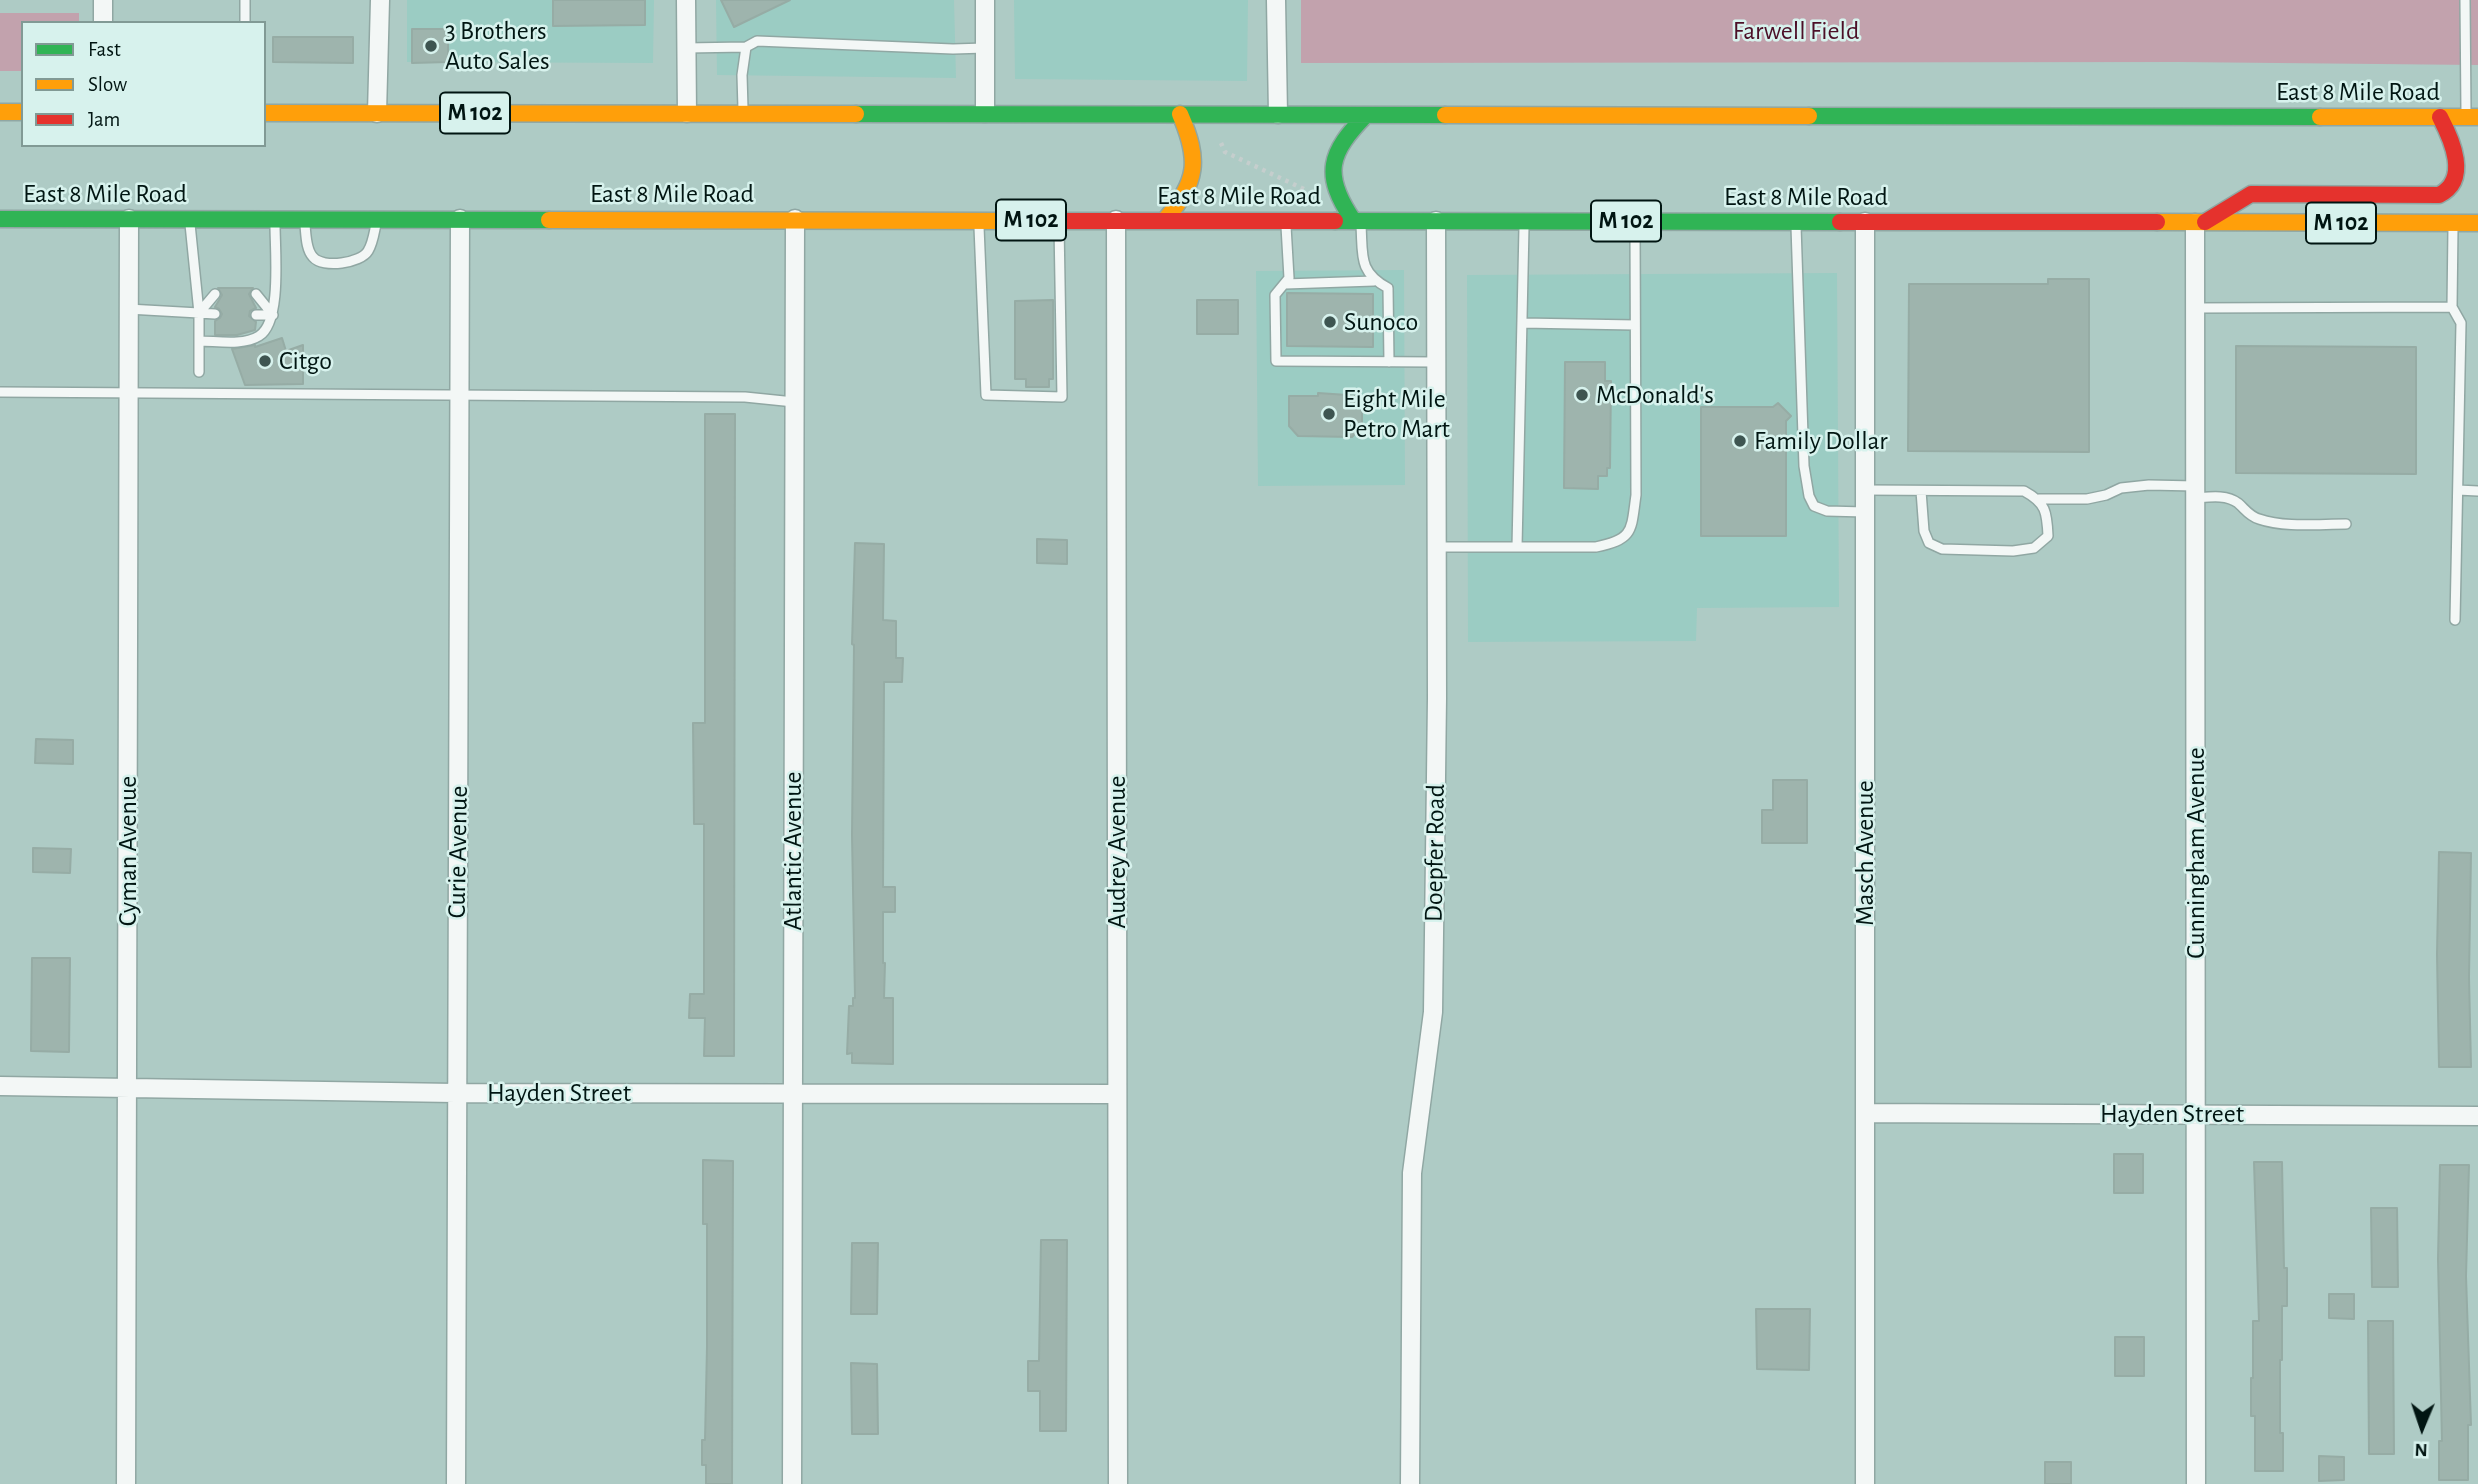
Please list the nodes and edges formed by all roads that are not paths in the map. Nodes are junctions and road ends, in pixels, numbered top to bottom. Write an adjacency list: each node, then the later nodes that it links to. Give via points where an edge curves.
1 (103, 0): 8 (street)
2 (245, 0): 9 (lane)
3 (380, 0): 16 (street)
4 (686, 0): 11 (street)
5 (985, 0): 12 (street)
6 (1276, 0): 21 (street)
7 (2465, 0): 24 (lane)
8 (103, 21)
9 (245, 21)
10 (746, 47): 11 (lane); 12 (lane, via 757,41); 18 (lane)
11 (686, 48): 17 (street)
12 (985, 48): 19 (street)
13 (0, 112): 14 (highway)
14 (21, 112)
15 (266, 113): 16 (highway, East 8 Mile Road / M 102)
16 (377, 113): 17 (highway, East 8 Mile Road / M 102)
17 (687, 113): 18 (highway, East 8 Mile Road / M 102)
18 (743, 113): 19 (highway, East 8 Mile Road / M 102)
19 (985, 113): 20 (highway, East 8 Mile Road / M 102)
20 (1180, 114): 21 (highway, East 8 Mile Road / M 102); 36 (highway, via 1192,141 1196,166 1186,194)
21 (1278, 114): 22 (highway, East 8 Mile Road / M 102)
22 (1366, 115): 23 (highway, East 8 Mile Road / M 102); 37 (highway, via 1339,146 1331,176 1338,201)
23 (2440, 117): 24 (highway, East 8 Mile Road / M 102); 44 (highway, via 2456,165 2450,189 2439,195 2251,194)
24 (2472, 117)
25 (0, 219): 26 (highway, East 8 Mile Road / M 102)
26 (129, 219): 27 (highway, East 8 Mile Road / M 102); 53 (street, Cyman Avenue)
27 (190, 219): 28 (highway, East 8 Mile Road / M 102); 54 (lane)
28 (275, 219): 29 (highway, East 8 Mile Road / M 102); 57 (lane)
29 (304, 219): 30 (highway, East 8 Mile Road / M 102); 30 (lane, via 312,257 337,263 368,252)
30 (377, 219): 31 (highway, East 8 Mile Road / M 102)
31 (460, 219): 32 (highway, East 8 Mile Road / M 102); 66 (street, Curie Avenue)
32 (795, 219): 33 (highway, East 8 Mile Road / M 102); 67 (street, Atlantic Avenue)
33 (979, 219): 34 (highway, East 8 Mile Road / M 102); 34 (lane, via 986,395 1062,397)
34 (1059, 220): 35 (highway, East 8 Mile Road / M 102)
35 (1116, 220): 36 (highway, East 8 Mile Road / M 102); 83 (street, Audrey Avenue)
36 (1165, 220): 38 (highway, East 8 Mile Road / M 102)
37 (1357, 220): 38 (highway, East 8 Mile Road / M 102); 39 (highway, East 8 Mile Road / M 102); 47 (lane, via 1363,266)
38 (1286, 221): 48 (lane, via 1289,278)
39 (1436, 221): 40 (highway, East 8 Mile Road / M 102); 62 (street, Doepfer Road)
40 (1524, 221): 41 (highway, East 8 Mile Road / M 102); 58 (lane)
41 (1635, 222): 42 (highway, East 8 Mile Road / M 102); 59 (lane)
42 (1796, 222): 43 (highway, East 8 Mile Road / M 102); 74 (lane, via 1807,489 1814,506)
43 (1865, 222): 44 (highway, East 8 Mile Road / M 102); 68 (street, Masch Avenue)
44 (2200, 223): 45 (highway, East 8 Mile Road / M 102); 52 (street, Cunningham Avenue)
45 (2453, 223): 46 (highway, East 8 Mile Road / M 102); 51 (lane)
46 (2478, 223)
47 (1374, 281): 48 (lane); 61 (lane, via 1388,288)
48 (1284, 284): 61 (lane, via 1275,295 1276,361)
49 (215, 294): 54 (lane)
50 (256, 294): 57 (lane)
51 (2452, 307): 52 (lane); 69 (lane, via 2461,323)
52 (2195, 308): 72 (street, Cunningham Avenue)
53 (128, 309): 54 (lane); 65 (street, Cyman Avenue)
54 (199, 313): 55 (lane); 60 (lane)
55 (215, 314)
56 (256, 315): 57 (lane)
57 (273, 315): 60 (lane, via 267,329 245,342)
58 (1522, 323): 59 (lane); 77 (lane)
59 (1635, 326): 77 (lane, via 1636,495 1626,536 1596,547)
60 (199, 341): 63 (lane)
61 (1389, 362): 62 (lane)
62 (1435, 362): 76 (street, Doepfer Road)
63 (199, 372)
64 (0, 392): 65 (lane)
65 (128, 393): 66 (lane); 80 (street, Cyman Avenue)
66 (460, 394): 67 (lane, via 745,397); 81 (street, Curie Avenue)
67 (794, 402): 82 (street, Atlantic Avenue)
68 (1866, 490): 70 (lane); 74 (street, Masch Avenue)
69 (2458, 490): 71 (lane); 78 (lane)
70 (1921, 491): 73 (lane, via 2024,491); 73 (lane, via 1924,531 1929,542 1942,549 2034,548 2048,536 2048,516)
71 (2478, 491)
72 (2195, 492): 73 (lane, via 2149,485 2087,499); 75 (lane, via 2237,502 2257,519 2278,524); 85 (street, Cunningham Avenue)
73 (2039, 499)
74 (1865, 512): 84 (street, Masch Avenue)
75 (2346, 524)
76 (1436, 547): 77 (lane); 91 (street, Doepfer Road, via 1433,1012 1412,1173)
77 (1517, 547)
78 (2455, 620)
79 (0, 1086): 80 (street, Hayden Street)
80 (127, 1087): 81 (street, Hayden Street); 87 (street, Cyman Avenue)
81 (455, 1093): 82 (street, Hayden Street); 88 (street, Curie Avenue)
82 (793, 1093): 83 (street, Hayden Street); 89 (street, Atlantic Avenue)
83 (1117, 1094): 90 (street, Audrey Avenue)
84 (1865, 1113): 85 (street, Hayden Street); 92 (street, Masch Avenue)
85 (2196, 1115): 86 (street, Hayden Street); 93 (street, Cunningham Avenue)
86 (2478, 1116)
87 (126, 1484)
88 (456, 1484)
89 (792, 1484)
90 (1118, 1484)
91 (1410, 1484)
92 (1865, 1484)
93 (2196, 1484)

